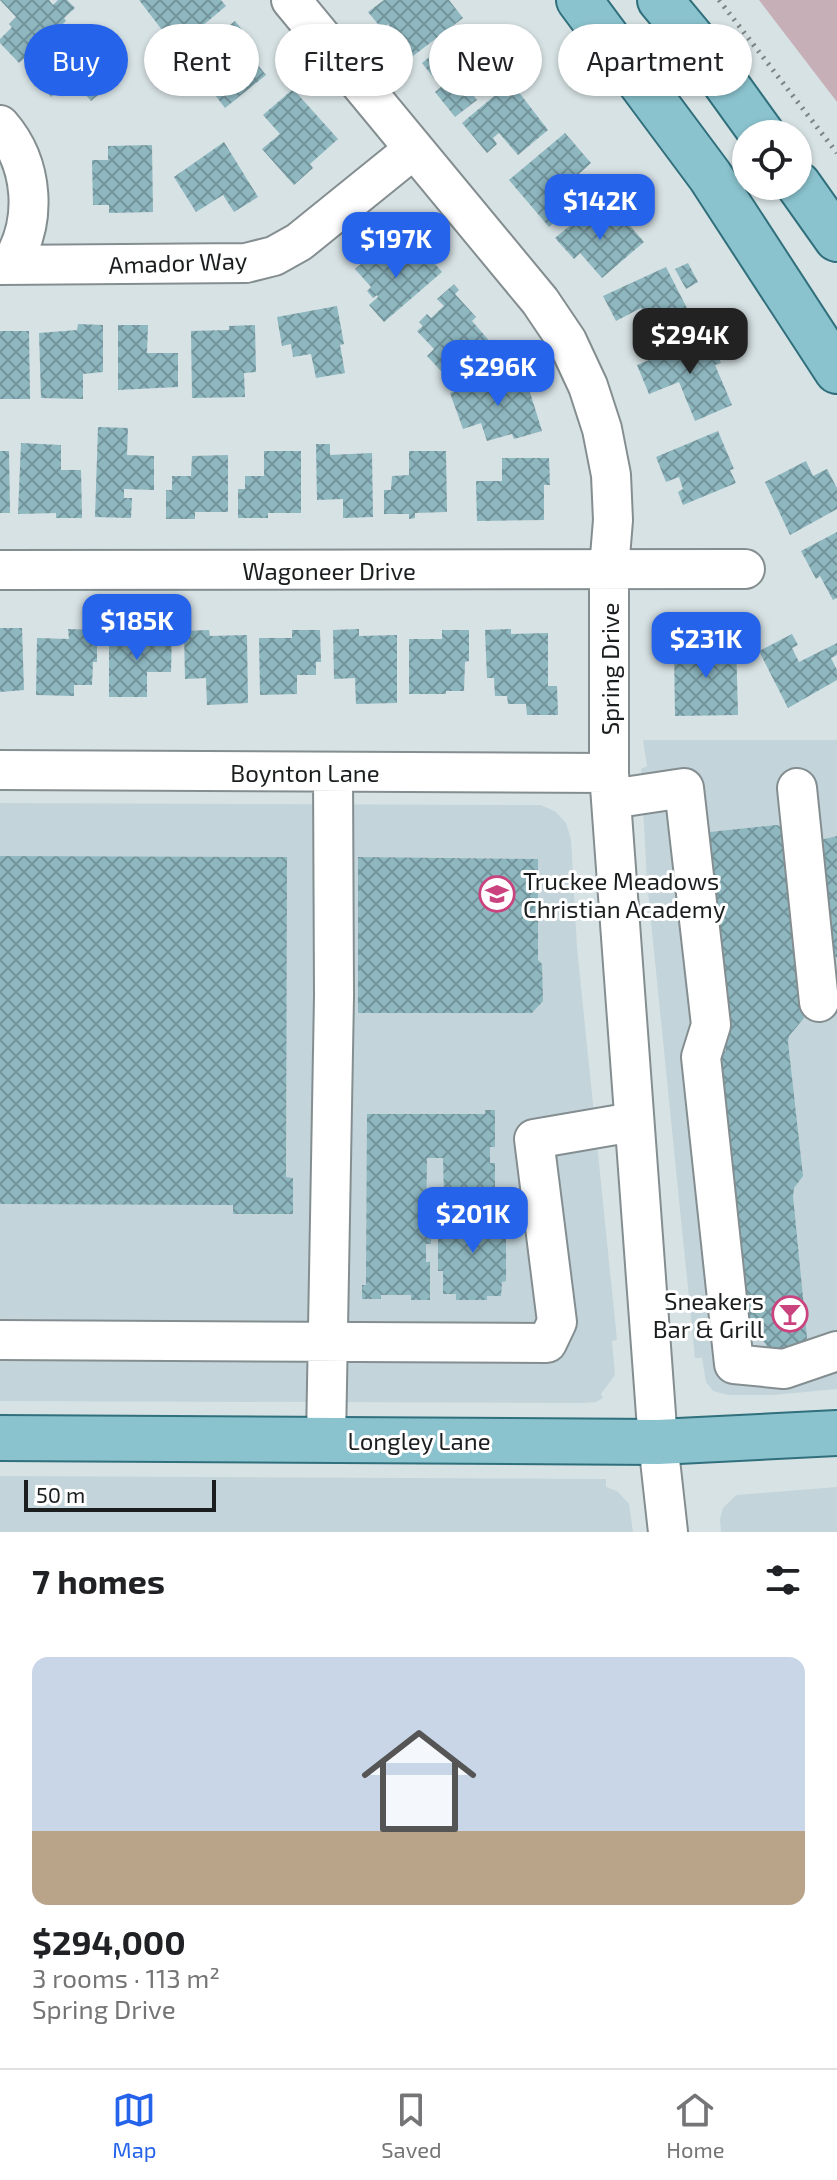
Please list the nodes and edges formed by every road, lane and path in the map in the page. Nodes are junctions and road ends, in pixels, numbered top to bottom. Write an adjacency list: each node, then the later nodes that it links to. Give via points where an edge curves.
1 (291, 0): 7 (street, Spring Drive)
2 (579, 0): 12 (main road, via 710,176)
3 (660, 0): 5 (main road)
4 (719, 0): 8 (path)
5 (752, 120)
6 (0, 125): 11 (street, via 22,159 29,209 25,234)
7 (414, 149): 11 (street, Amador Way, via 299,242 274,256 223,265); 13 (street, Spring Drive, via 540,301 588,386 611,475)
8 (837, 153)
9 (809, 200): 10 (main road)
10 (837, 239)
11 (5, 265)
12 (837, 371)
13 (609, 569): 14 (street, Wagoneer Drive); 15 (street, Wagoneer Drive); 18 (street, Spring Drive)
14 (745, 569)
15 (0, 570)
16 (0, 770): 17 (street, Boynton Lane)
17 (333, 772): 18 (street, Boynton Lane); 23 (street)
18 (610, 786): 21 (street, Spring Drive); 24 (street, Boynton Lane, via 684,788 711,1025 701,1057 734,1364 784,1369)
19 (797, 788): 20 (street)
20 (819, 1002)
21 (633, 1122): 23 (street, via 534,1139 557,1322 547,1343); 28 (street, Spring Drive)
22 (0, 1340): 23 (street)
23 (328, 1343): 27 (street)
24 (837, 1351)
25 (837, 1433): 28 (main road, Longley Lane)
26 (0, 1438): 27 (main road, Longley Lane)
27 (326, 1440): 28 (main road, Longley Lane)
28 (658, 1442): 29 (street, Spring Drive)
29 (668, 1532)

